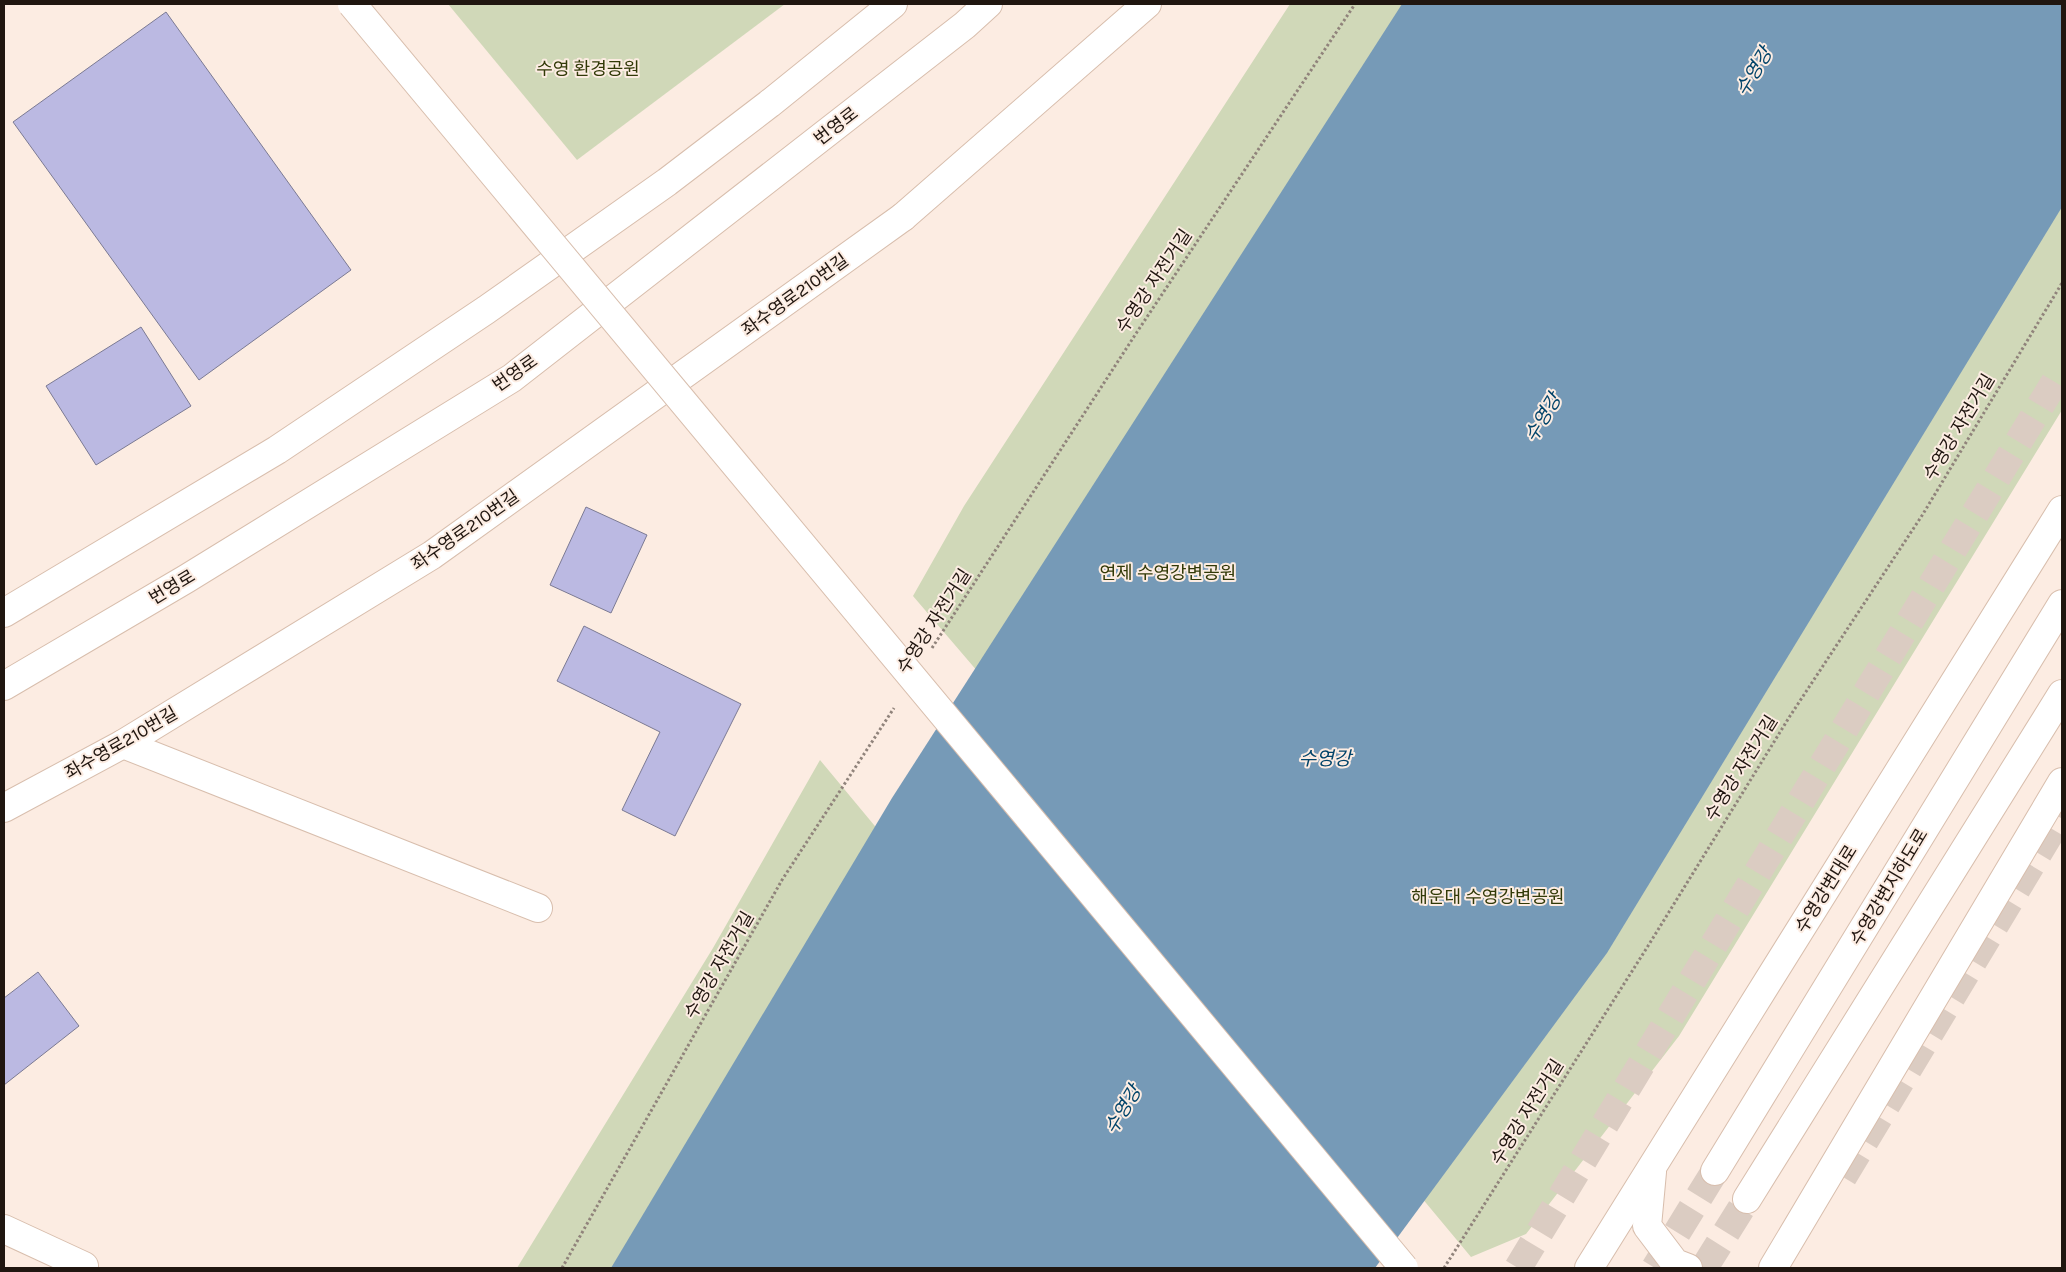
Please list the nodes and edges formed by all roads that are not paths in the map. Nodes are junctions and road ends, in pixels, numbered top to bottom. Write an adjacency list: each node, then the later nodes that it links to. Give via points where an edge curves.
1 (352, 4): 19 (main road, bridge)
2 (893, 4): 7 (main road, via 667,182 486,310 277,450)
3 (988, 4): 8 (main road, 번영로, via 512,378 186,579)
4 (1147, 4): 10 (main road, 좌수영로210번길, via 904,217 432,555)
5 (2062, 510): 14 (main road, 수영강변대로)
6 (2062, 604): 15 (main road, 수영강변지하도로)
7 (4, 613)
8 (4, 686)
9 (2062, 694): 16 (main road)
10 (123, 744): 12 (main road, 좌수영로210번길); 13 (main road)
11 (2062, 782): 22 (main road)
12 (4, 808)
13 (538, 908)
14 (1652, 1168): 20 (main road, 수영강변대로); 21 (main road, via 1647,1226 1675,1263)
15 (1715, 1171)
16 (1747, 1200)
17 (4, 1229): 18 (main road)
18 (83, 1268)
19 (1404, 1268)
20 (1589, 1268)
21 (1688, 1268)
22 (1773, 1268)

